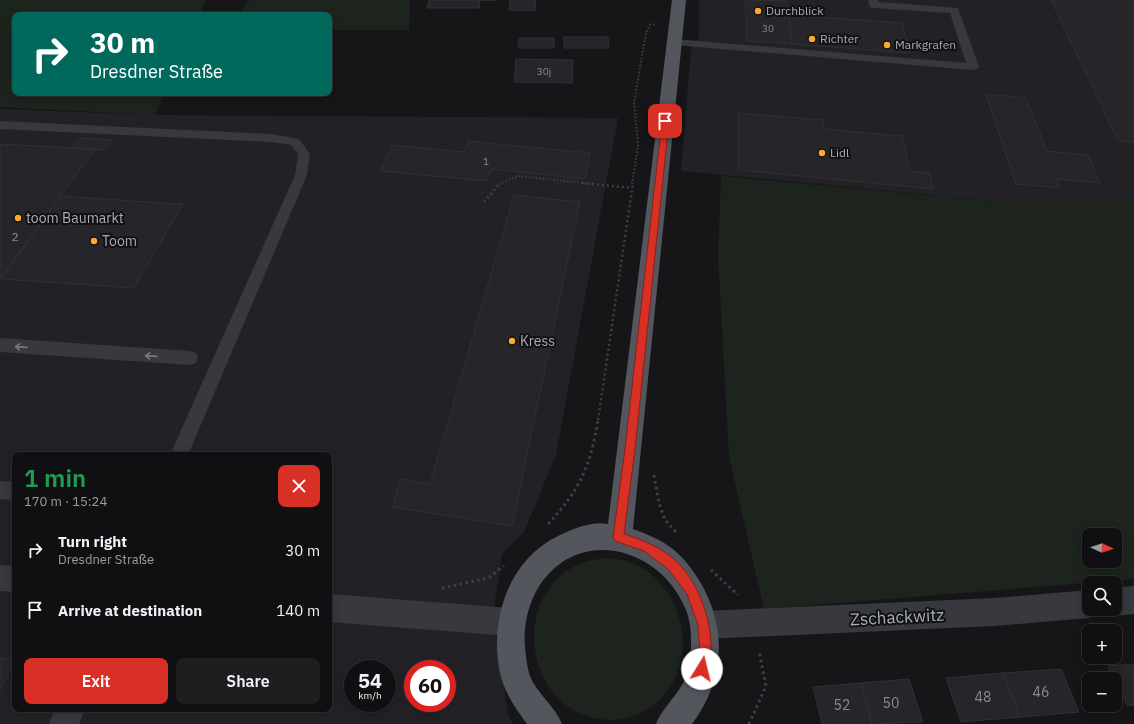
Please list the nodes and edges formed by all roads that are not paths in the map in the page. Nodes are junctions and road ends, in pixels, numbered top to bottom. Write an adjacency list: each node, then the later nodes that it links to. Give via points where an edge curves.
1 (679, 0): 3 (main road)
2 (873, 0): 3 (lane, via 874,5 954,10 973,67)
3 (675, 31): 10 (main road)
4 (0, 125): 7 (lane, via 271,138 295,142 304,154 300,175)
5 (0, 345): 6 (lane, one-way to 5)
6 (190, 358)
7 (180, 452)
8 (0, 490): 9 (lane)
9 (12, 491)
10 (619, 537): 17 (main road, via 590,537 564,545 540,562 520,589); 18 (main road, via 647,546 672,565 692,590)
11 (0, 578): 12 (street)
12 (12, 579)
13 (1134, 600): 14 (street)
14 (1122, 601)
15 (1082, 605): 18 (street, Zschackwitz, via 994,612)
16 (332, 608): 17 (street)
17 (510, 622): 21 (main road, via 510,649 515,675 528,702)
18 (704, 625): 22 (main road, via 706,653 699,684 684,712)
19 (69, 712): 20 (street)
20 (64, 724)
21 (547, 724)
22 (671, 724)

